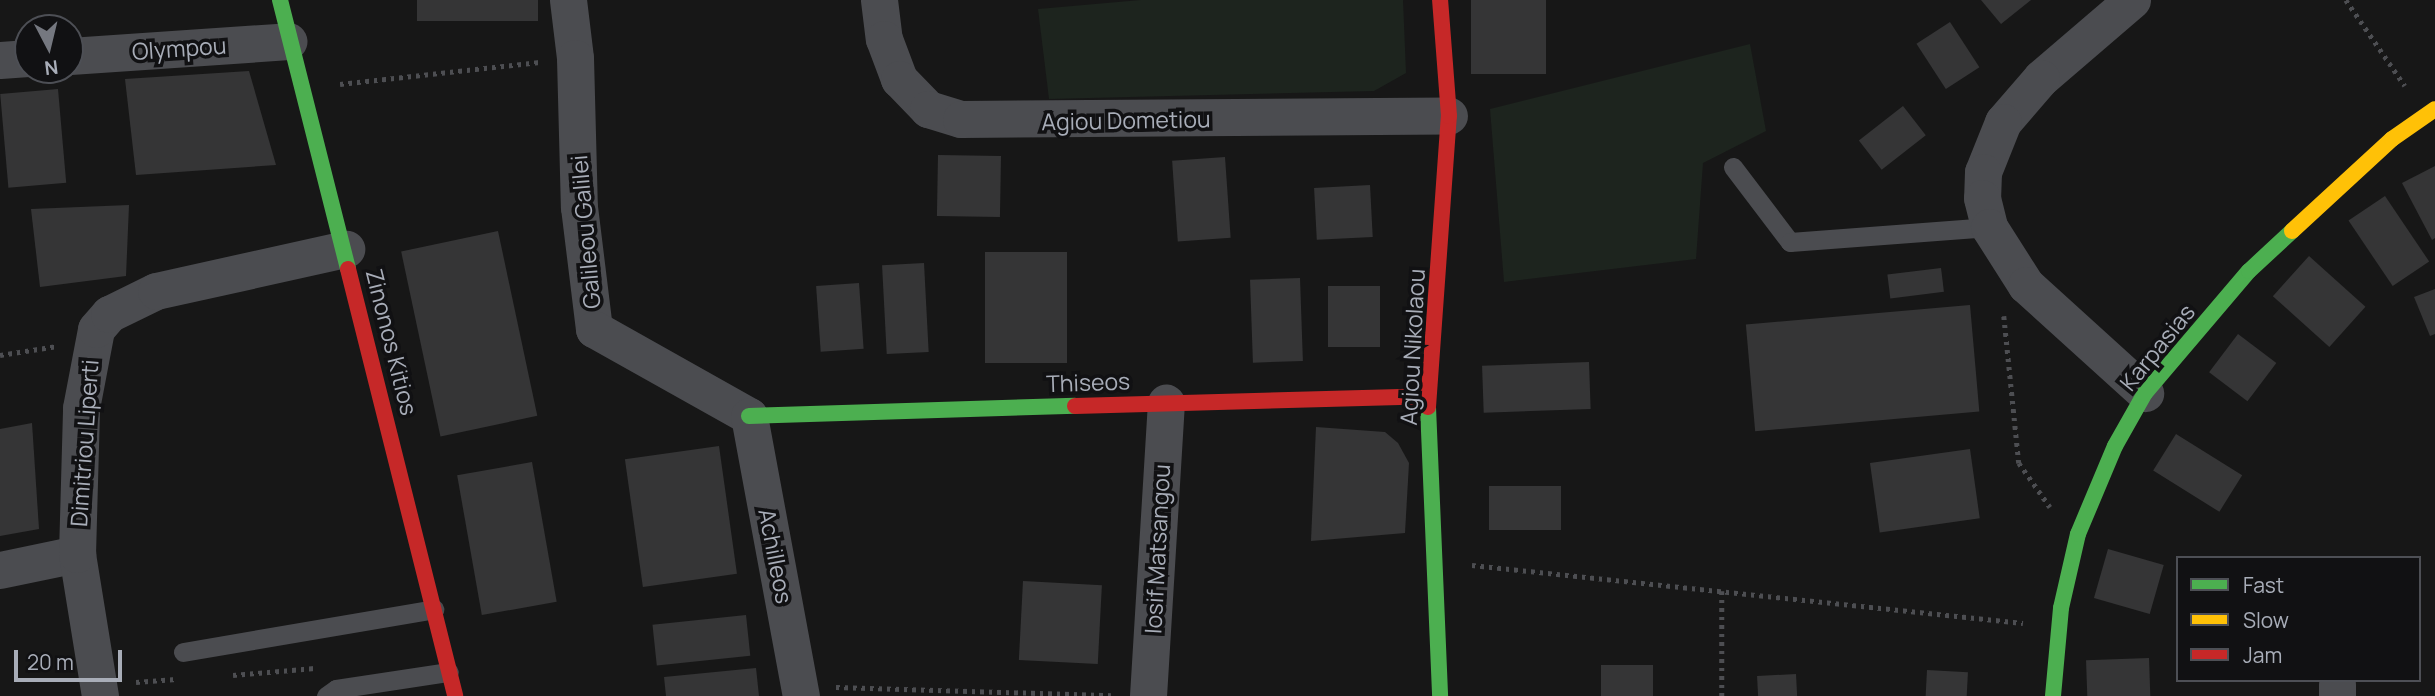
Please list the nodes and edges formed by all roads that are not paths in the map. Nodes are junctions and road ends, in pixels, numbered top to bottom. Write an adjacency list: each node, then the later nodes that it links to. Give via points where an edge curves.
1 (280, 0): 6 (street, Zinonos Kitios)
2 (568, 0): 16 (street, Galileou Galilei, via 575,58 579,207 594,329)
3 (879, 0): 9 (street, Agiou Dometiou, via 884,39 900,79 913,98 929,109 961,120)
4 (1440, 0): 9 (street, Agiou Nikolaou)
5 (2133, 0): 11 (street, via 2041,78 2003,122 1983,172 1982,198)
6 (288, 41): 7 (street, Olympou); 12 (street, Zinonos Kitios)
7 (84, 55)
8 (2430, 112): 13 (street, Karpasias, via 2332,191 2249,271)
9 (1449, 116): 14 (street, Agiou Nikolaou)
10 (1733, 167): 11 (lane, via 1790,242)
11 (1989, 227): 13 (street, via 2026,285)
12 (346, 249): 17 (street, Dimitriou Liperti, via 156,291 109,314 93,340 81,408); 19 (street, Zinonos Kitios)
13 (2145, 393): 28 (street, Karpasias, via 2115,446 2076,544 2059,627)
14 (1428, 396): 15 (street, Thiseos); 27 (street, Agiou Nikolaou)
15 (1166, 403): 16 (street, Thiseos); 26 (street, Iosif Matsangou)
16 (749, 416): 23 (street, Achilleos)
17 (77, 554): 18 (street); 22 (street, Dimitriou Liperti)
18 (0, 570)
19 (434, 609): 20 (lane); 21 (street, Zinonos Kitios)
20 (183, 652)
21 (449, 672): 24 (lane, via 335,690); 25 (street, Zinonos Kitios)
22 (99, 691)
23 (801, 691)
24 (326, 696)
25 (455, 696)
26 (1148, 696)
27 (1440, 696)
28 (2053, 696)

